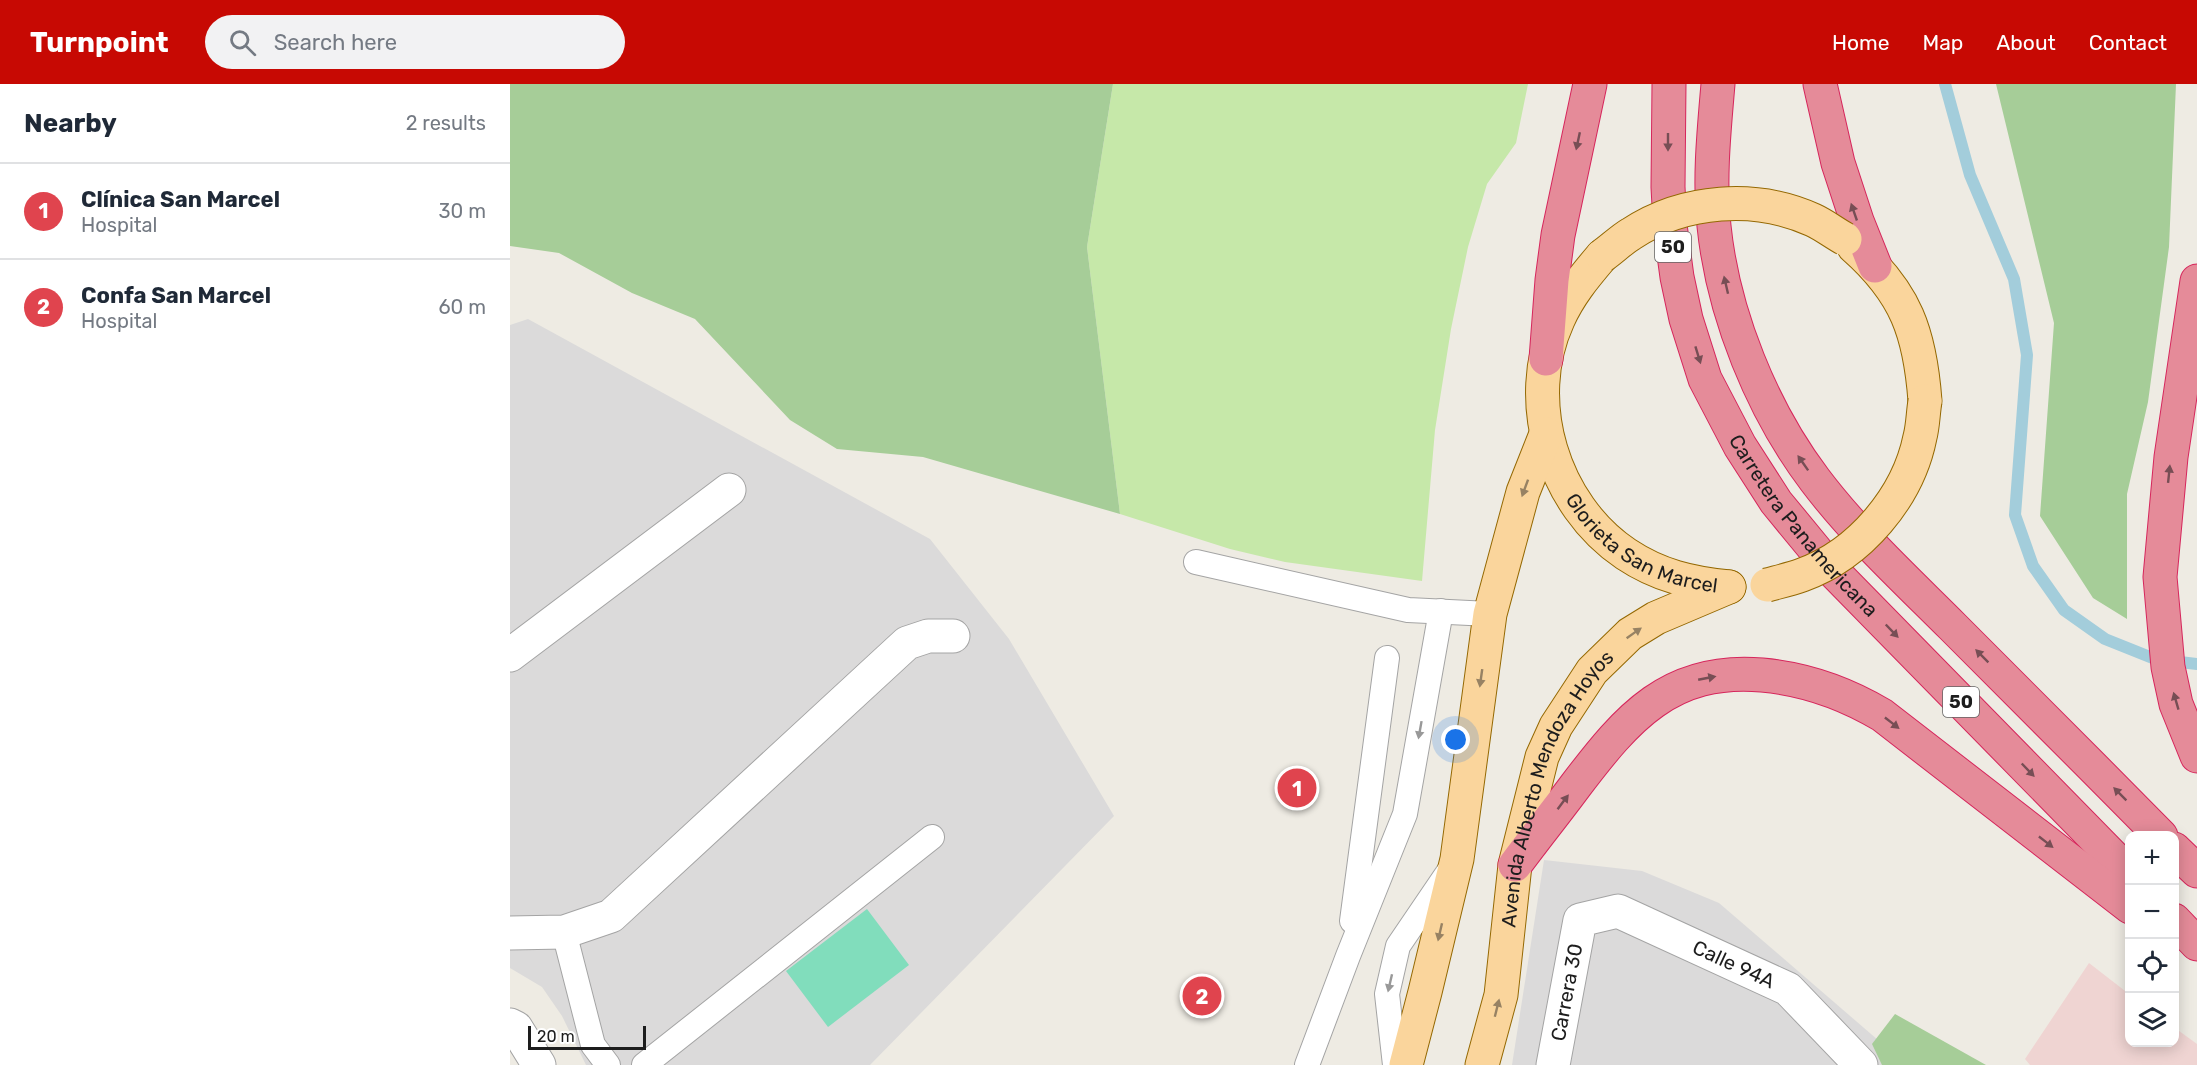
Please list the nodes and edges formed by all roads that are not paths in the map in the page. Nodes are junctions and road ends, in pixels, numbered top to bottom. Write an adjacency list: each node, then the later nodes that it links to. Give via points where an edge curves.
1 (1590, 84): 7 (highway, one-way to 7, via 1558,235)
2 (1669, 84): 23 (highway, Carretera Panamericana / 50, one-way to 23, via 1668,187 1677,277 1705,379 1740,446 1776,502 1832,570)
3 (1718, 84): 18 (highway, Carretera Panamericana / 50, one-way to 3, via 1846,518 1794,449 1759,385 1730,304 1721,265 1712,180)
4 (1820, 84): 5 (highway, one-way to 4, via 1838,163)
5 (1875, 266): 7 (main road, Glorieta San Marcel, bridge, via 1845,239 1812,220 1776,208 1739,203 1701,206 1665,216 1632,233 1602,256 1576,286 1557,321); 11 (main road, Glorieta San Marcel, bridge, via 1897,296 1913,328 1922,364 1925,401 1920,438 1908,474 1890,507 1836,558 1803,575 1767,585)
6 (2197, 281): 17 (highway, one-way to 6, via 2176,704 2168,667 2160,577 2171,457)
7 (1546, 359): 8 (main road, Glorieta San Marcel, via 1542,396)
8 (1546, 434): 11 (main road, Glorieta San Marcel, via 1557,469 1574,501 1604,536 1658,572 1693,584); 13 (main road, one-way to 13, via 1523,492)
9 (729, 490): 15 (street)
10 (1196, 562): 12 (lane, via 1408,610)
11 (1729, 587): 22 (main road, Avenida Alberto Mendoza Hoyos, one-way to 11, via 1542,757 1556,726 1592,670 1630,634 1656,618)
12 (1441, 611): 13 (lane); 32 (lane, one-way to 32, via 1406,813)
13 (1490, 615): 21 (main road, one-way to 21)
14 (953, 636): 28 (street, via 928,636 907,643 611,916)
15 (510, 655)
16 (1387, 658): 32 (lane)
17 (2197, 756)
18 (2156, 831)
19 (932, 837): 37 (lane)
20 (2179, 853): 24 (highway)
21 (1457, 859): 39 (lane, one-way to 39, via 1398,946 1387,994); 40 (main road, one-way to 40)
22 (1515, 865): 25 (highway, one-way to 25, via 1609,744 1647,706 1704,678 1747,674 1818,685 1882,715); 41 (main road, Avenida Alberto Mendoza Hoyos, one-way to 22, via 1500,994)
23 (2125, 869)
24 (2197, 871)
25 (2125, 903)
26 (1580, 920): 42 (street, Carrera 30); 43 (street, Calle 94A, via 1618,911 1788,989)
27 (2179, 924): 30 (highway)
28 (564, 932): 29 (street); 36 (lane, via 592,1045)
29 (510, 933)
30 (2197, 944)
31 (2179, 945): 33 (highway)
32 (1348, 956): 38 (lane)
33 (2197, 959)
34 (510, 1025): 35 (street, via 516,1028)
35 (539, 1065)
36 (608, 1065)
37 (644, 1065)
38 (1306, 1065)
39 (1395, 1065)
40 (1406, 1065)
41 (1482, 1065)
42 (1553, 1065)
43 (1862, 1065)

